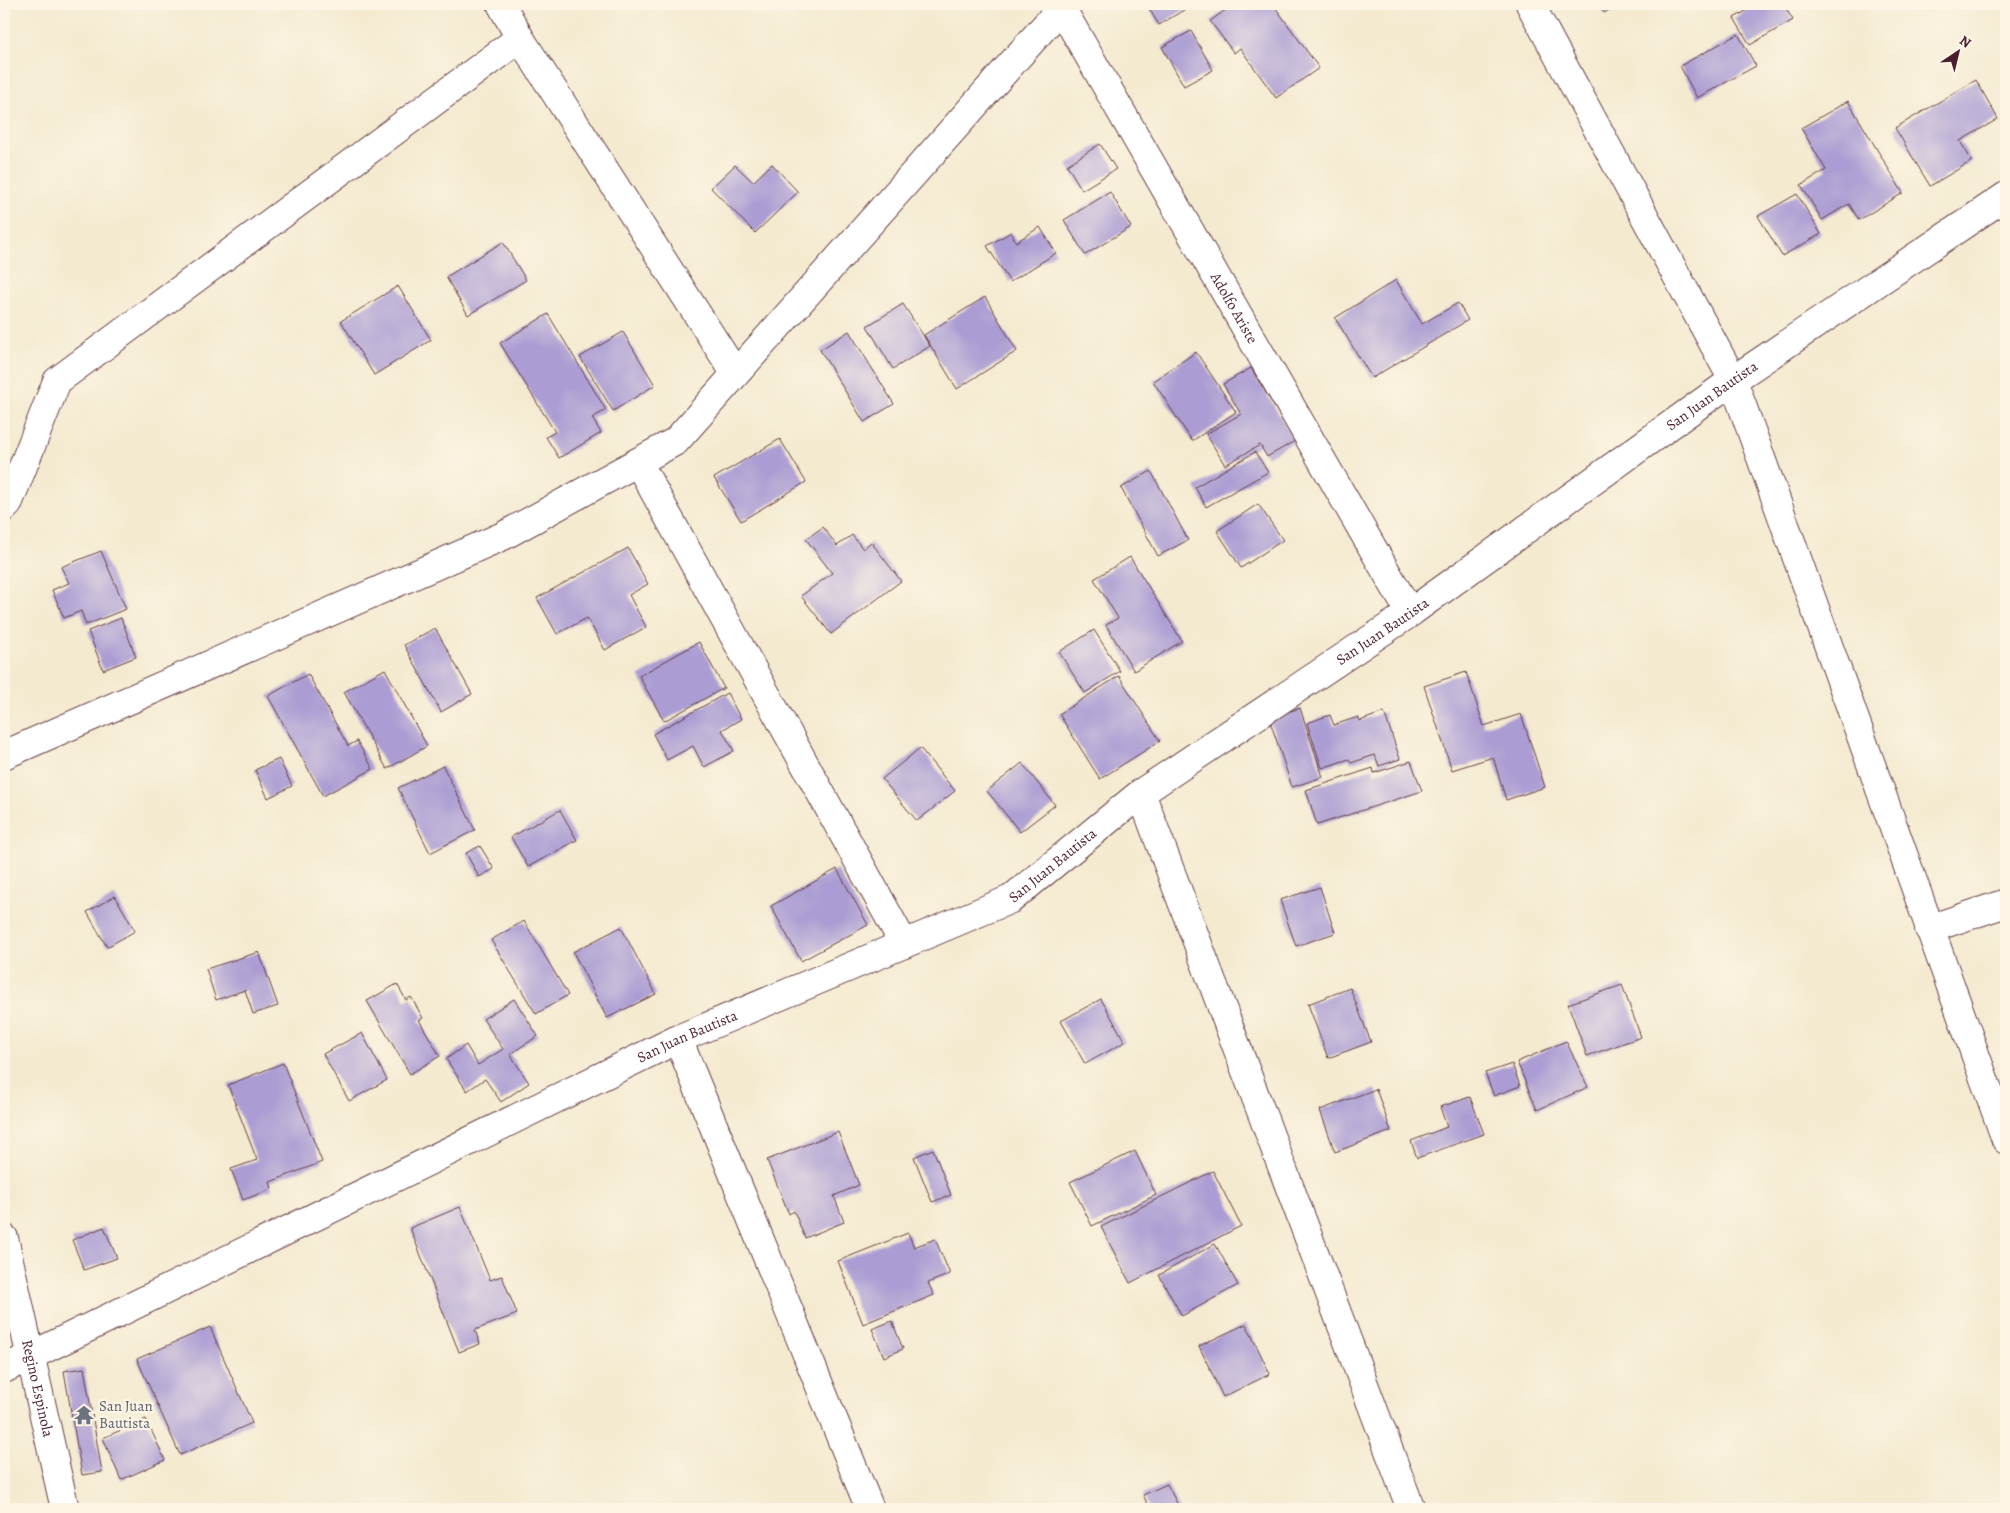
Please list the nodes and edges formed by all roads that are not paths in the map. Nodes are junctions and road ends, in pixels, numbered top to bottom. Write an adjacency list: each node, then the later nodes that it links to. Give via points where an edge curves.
1 (501, 4): 4 (street)
2 (1530, 4): 7 (street)
3 (1060, 6): 6 (street); 10 (street, Adolfo Ariste)
4 (520, 38): 6 (street); 9 (street, via 57,381)
5 (2006, 196): 7 (street, San Juan Bautista)
6 (735, 373): 8 (street, via 676,441)
7 (1733, 380): 10 (street, San Juan Bautista); 14 (street)
8 (638, 462): 11 (street, via 503,536); 15 (street)
9 (4, 508)
10 (1410, 612): 12 (street, San Juan Bautista)
11 (4, 755)
12 (1141, 793): 15 (street, San Juan Bautista, via 1011,900); 23 (street)
13 (2006, 903): 14 (street)
14 (1929, 929): 17 (street)
15 (904, 944): 16 (street, San Juan Bautista)
16 (678, 1039): 19 (street, San Juan Bautista); 22 (street)
17 (2006, 1140)
18 (4, 1238): 19 (street, Regino Espinola)
19 (30, 1356): 20 (street, San Juan Bautista); 21 (street, Regino Espinola)
20 (4, 1369)
21 (65, 1509)
22 (870, 1509)
23 (1411, 1509)

